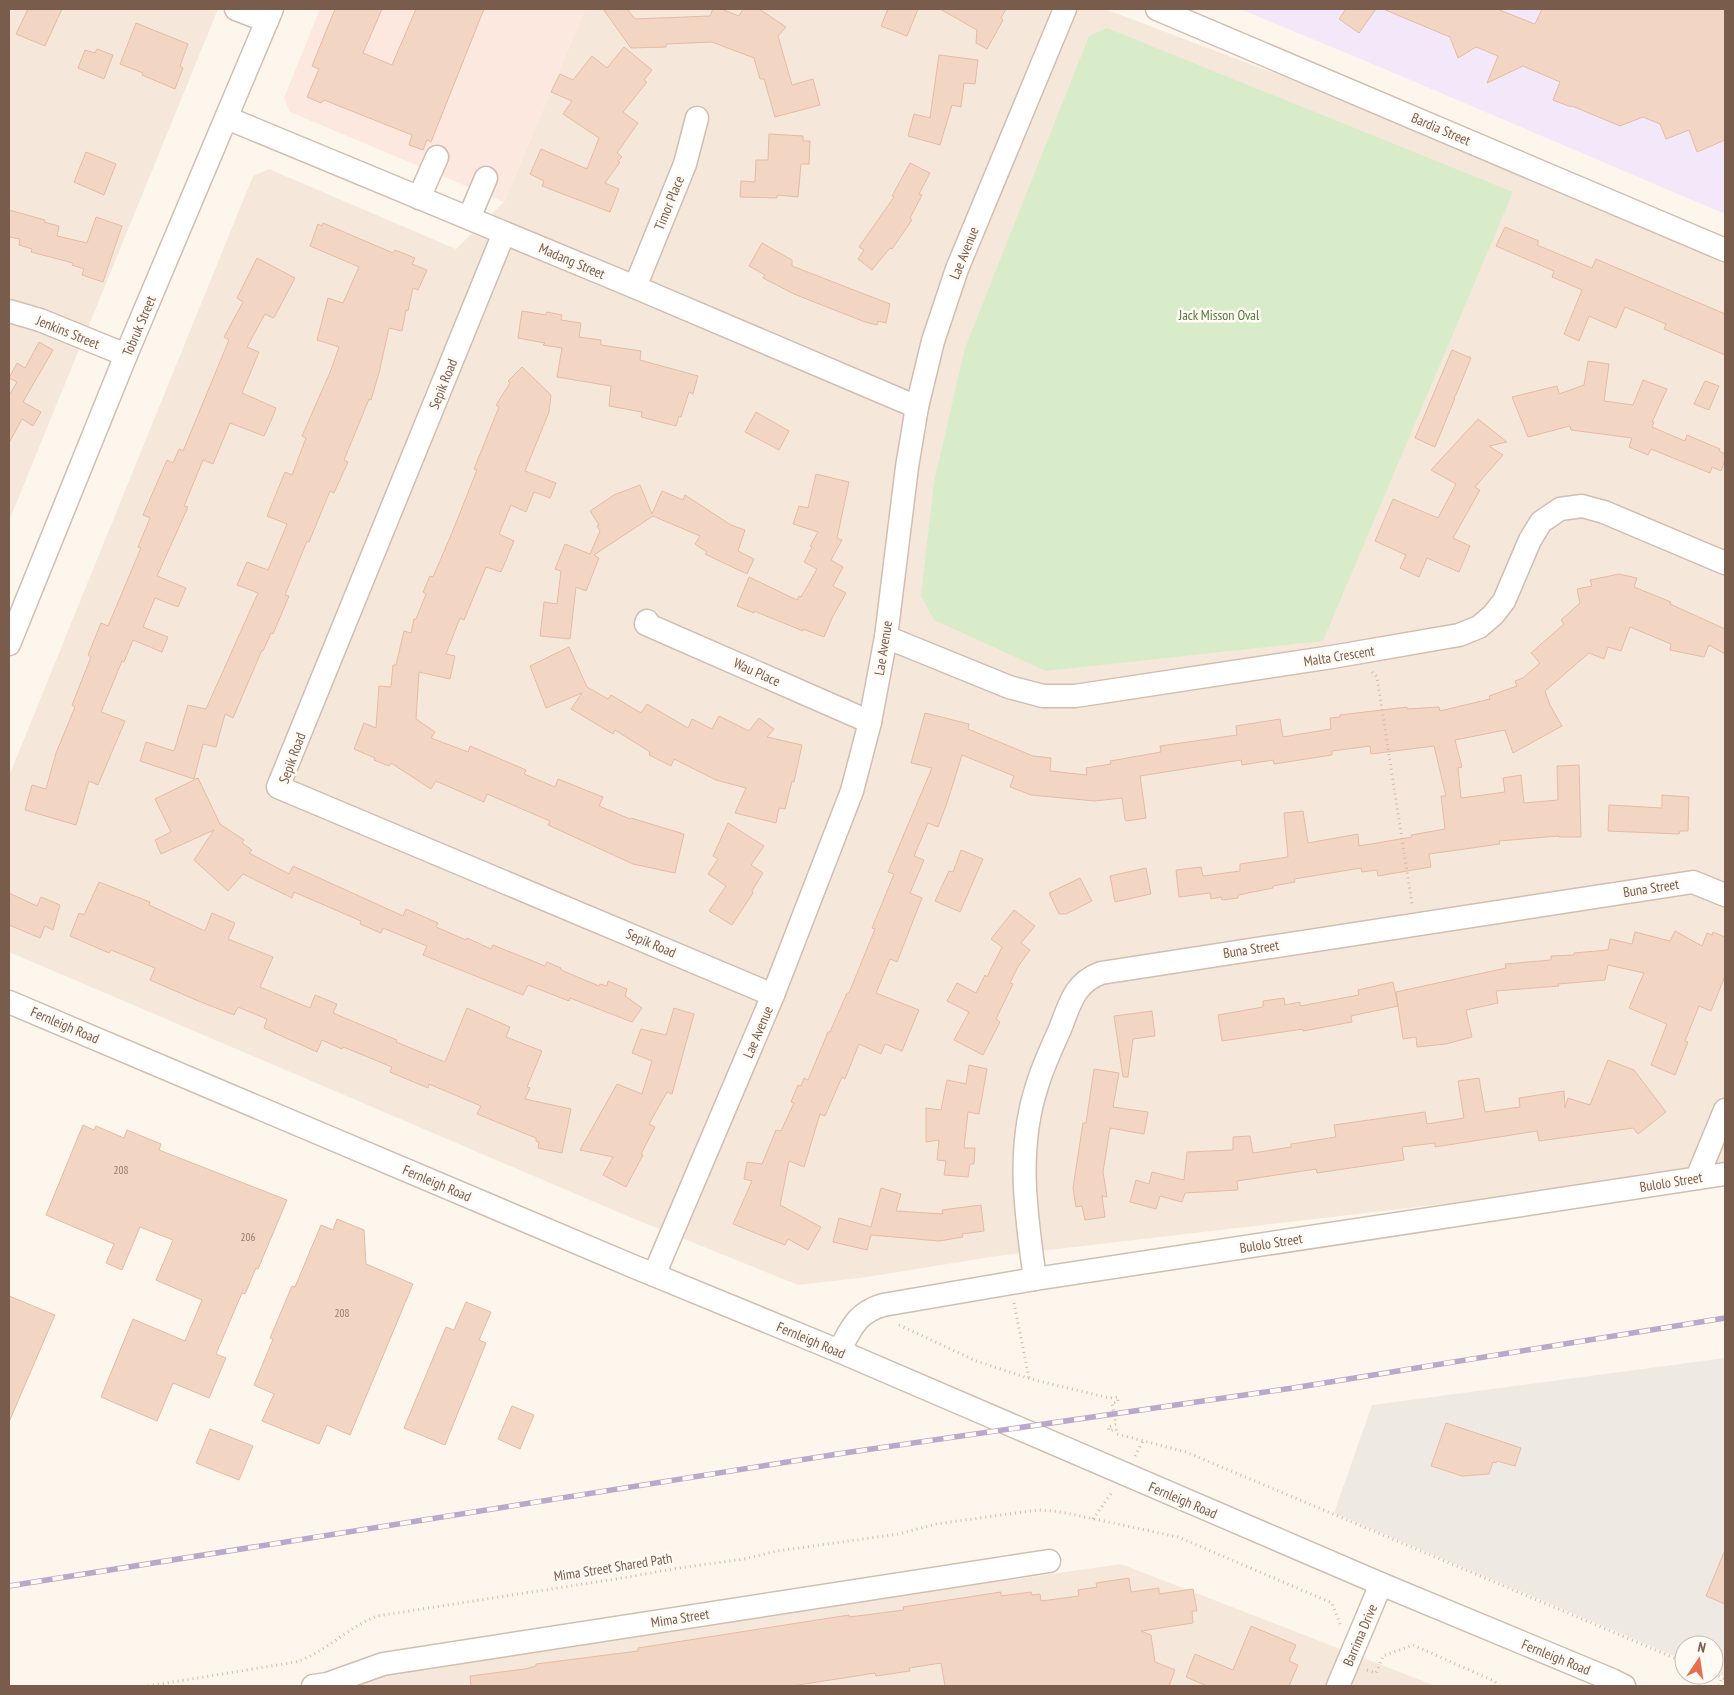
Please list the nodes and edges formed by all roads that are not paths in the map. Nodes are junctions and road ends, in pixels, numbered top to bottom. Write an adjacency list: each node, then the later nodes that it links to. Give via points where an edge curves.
1 (236, 9): 4 (street)
2 (1065, 9): 16 (street, Lae Avenue, via 957,269 933,340)
3 (1157, 9): 12 (street, Bardia Street)
4 (269, 15): 5 (street, Tobruk Street)
5 (227, 118): 9 (street, Madang Street); 15 (street, Tobruk Street)
6 (697, 118): 13 (street, Timor Place, via 685,164)
7 (437, 157): 9 (street)
8 (486, 178): 10 (street)
9 (419, 198): 10 (street, Madang Street)
10 (469, 218): 11 (street, Madang Street)
11 (504, 233): 13 (street, Madang Street); 23 (street, Sepik Road, via 278,787)
12 (1725, 250)
13 (635, 287): 16 (street, Madang Street)
14 (9, 311): 15 (street, Jenkins Street)
15 (126, 355): 20 (street, Tobruk Street)
16 (917, 407): 19 (street, Lae Avenue)
17 (1725, 563): 19 (street, Malta Crescent, via 1604,512 1582,506 1560,509 1541,522 1504,601 1493,615 1479,627 1459,635 1075,696 1042,696 1009,686)
18 (647, 621): 21 (street, Wau Place, via 646,624)
19 (886, 637): 21 (street, Lae Avenue)
20 (9, 644)
21 (870, 722): 23 (street, Lae Avenue, via 852,791)
22 (1725, 895): 29 (street, Buna Street, via 1693,882 1101,973 1088,978 1080,984 1072,1000 1039,1079 1028,1123 1024,1203)
23 (774, 995): 28 (street, Lae Avenue)
24 (9, 1002): 28 (street, Fernleigh Road)
25 (1725, 1110): 27 (street)
26 (1725, 1174): 27 (street, Bulolo Street)
27 (1697, 1178): 29 (street, Bulolo Street)
28 (654, 1275): 30 (street, Fernleigh Road)
29 (1035, 1279): 30 (street, Bulolo Street, via 870,1308 855,1322)
30 (839, 1352): 32 (street, Fernleigh Road)
31 (1049, 1561): 34 (street, Mima Street, via 382,1664)
32 (1381, 1584): 33 (street, Fernleigh Road); 35 (street, Barrima Drive)
33 (1618, 1683): 36 (street, Fernleigh Road)
34 (313, 1686)
35 (1338, 1686)
36 (1634, 1686)

